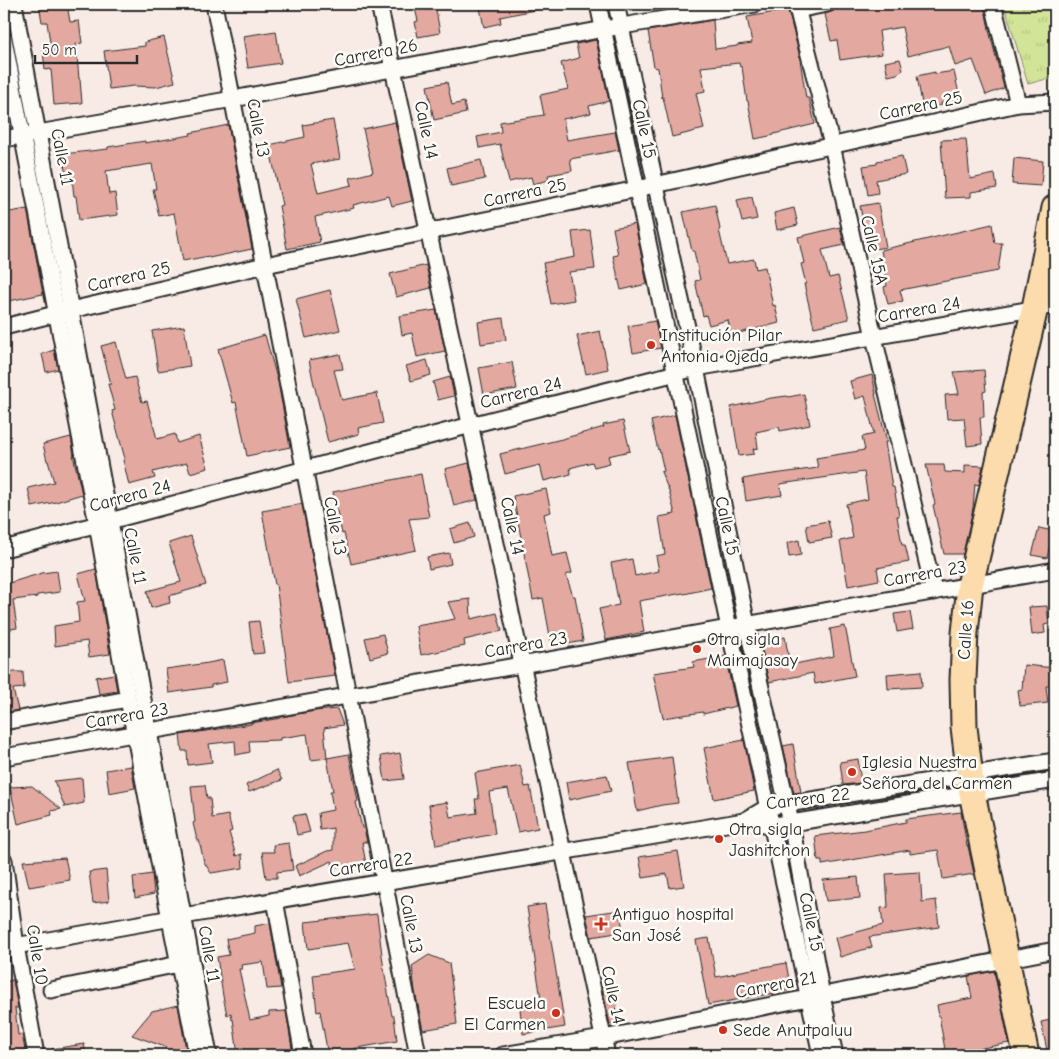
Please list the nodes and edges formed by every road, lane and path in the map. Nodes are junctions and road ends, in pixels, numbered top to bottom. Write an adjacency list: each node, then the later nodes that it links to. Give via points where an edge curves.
1 (14, 4): 17 (street, Calle 11)
2 (214, 4): 14 (street, Calle 13)
3 (379, 4): 13 (street, Calle 14)
4 (598, 4): 11 (street, Calle 15)
5 (616, 4): 10 (street, Calle 15)
6 (755, 4): 10 (street, Carrera 26)
7 (827, 4): 9 (street)
8 (993, 4): 16 (street)
9 (796, 7): 20 (street, Calle 15A)
10 (622, 26): 11 (street, Carrera 26); 21 (street, Calle 15)
11 (604, 29): 13 (street, Carrera 26); 22 (street, Calle 15)
12 (4, 40): 18 (street, Calle 11)
13 (393, 68): 14 (street, Carrera 26); 24 (street, Calle 14)
14 (233, 99): 17 (street, Carrera 26); 25 (street, Calle 13)
15 (1055, 102): 16 (street, Carrera 25)
16 (1018, 104): 20 (street, Carrera 25)
17 (38, 133): 18 (street, Carrera 26); 27 (street, Calle 11)
18 (22, 136): 19 (street, Carrera 26); 27 (street, Calle 11)
19 (4, 139)
20 (832, 145): 21 (street, Carrera 25); 29 (street, Calle 15A)
21 (655, 185): 22 (street, Carrera 25); 30 (street, Calle 15)
22 (637, 189): 24 (street, Carrera 25); 31 (street, Calle 15)
23 (1055, 208): 26 (highway, Calle 16)
24 (429, 232): 25 (street, Carrera 25); 32 (street, Calle 14)
25 (265, 265): 27 (street, Carrera 25); 33 (street, Calle 13)
26 (1045, 306): 29 (street, Carrera 24); 37 (highway, Calle 16)
27 (64, 312): 28 (street, Carrera 25); 34 (street, Calle 11)
28 (4, 327)
29 (874, 337): 30 (street, Carrera 24); 38 (street, Calle 15A)
30 (696, 368): 31 (street, Carrera 24); 39 (street, Calle 15)
31 (676, 373): 32 (street, Carrera 24); 40 (street, Calle 15)
32 (470, 425): 33 (street, Carrera 24); 41 (street, Calle 14)
33 (305, 470): 34 (street, Carrera 24); 42 (street, Calle 13)
34 (104, 523): 35 (street, Carrera 24); 43 (street, Calle 11); 45 (street, Calle 11)
35 (4, 549)
36 (1055, 570): 37 (street, Carrera 23)
37 (970, 585): 38 (street, Carrera 23); 49 (highway, Calle 16, via 963,680)
38 (934, 592): 39 (street, Carrera 23)
39 (747, 625): 40 (street, Carrera 23); 50 (street, Calle 15)
40 (728, 628): 41 (street, Carrera 23); 51 (street, Calle 15)
41 (522, 665): 42 (street, Carrera 23); 55 (street, Calle 14)
42 (348, 696): 45 (street, Carrera 23); 57 (street, Calle 13)
43 (128, 699): 44 (street); 45 (street, Calle 11)
44 (4, 722)
45 (142, 732): 46 (street, Carrera 23); 59 (street, Calle 11)
46 (4, 757)
47 (1055, 762): 49 (street, Carrera 22)
48 (1055, 780): 49 (street, Carrera 22)
49 (970, 784): 50 (street, Carrera 22); 53 (street, Carrera 22); 62 (highway, Calle 16)
50 (787, 805): 51 (street, Carrera 22); 53 (street, Calle 15)
51 (768, 807): 52 (street, Carrera 22); 54 (street, Calle 15)
52 (744, 821): 54 (street, Carrera 22); 55 (street, Carrera 22)
53 (791, 823): 54 (street, Carrera 22); 65 (street, Calle 15)
54 (771, 825): 65 (street, Calle 15)
55 (563, 853): 57 (street, Carrera 22); 66 (street, Calle 14)
56 (4, 860): 60 (street, Calle 10)
57 (384, 882): 58 (street, Carrera 22); 71 (street, Calle 13)
58 (275, 900): 59 (street, Carrera 22); 70 (street)
59 (176, 917): 60 (street, Carrera 22); 63 (street, Calle 11); 69 (street, Calle 11)
60 (10, 947): 67 (street, Calle 10)
61 (1055, 950): 62 (street, Carrera 21)
62 (1006, 960): 65 (street, Carrera 21); 76 (highway, Calle 16)
63 (179, 964): 64 (street); 68 (street, Calle 11)
64 (51, 990)
65 (815, 997): 66 (street, Carrera 21); 74 (street, Calle 15); 75 (street, Calle 15)
66 (604, 1038): 72 (street, Carrera 21); 73 (street, Calle 14)
67 (36, 1055)
68 (198, 1055)
69 (209, 1055)
70 (303, 1055)
71 (418, 1055)
72 (503, 1055)
73 (607, 1055)
74 (821, 1055)
75 (835, 1055)
76 (1026, 1055)

